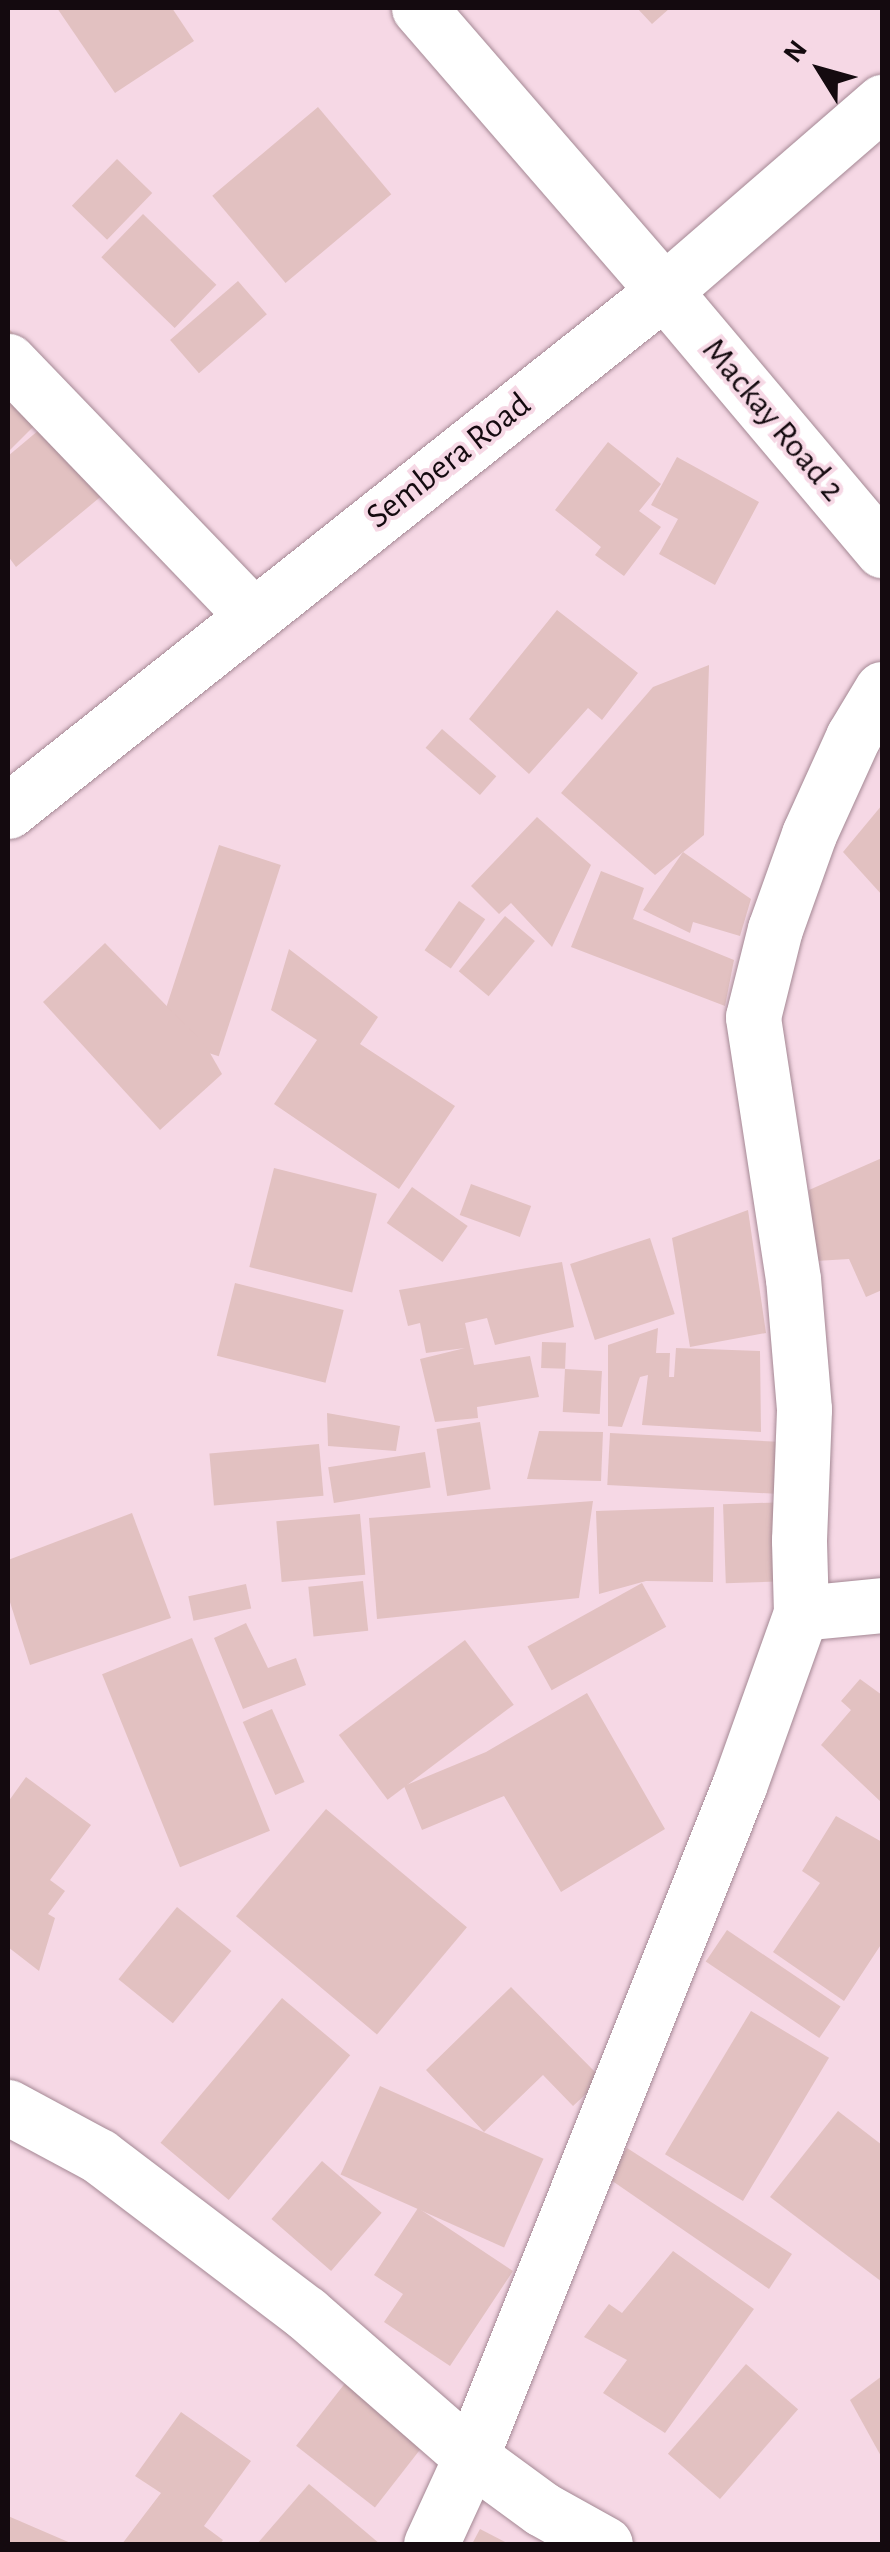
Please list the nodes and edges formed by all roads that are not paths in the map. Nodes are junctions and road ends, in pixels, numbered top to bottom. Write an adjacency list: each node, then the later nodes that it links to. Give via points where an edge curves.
1 (418, 8): 3 (street, Mackay Road 2)
2 (882, 102): 3 (street, Sembera Road)
3 (664, 290): 5 (street, Mackay Road 2); 6 (street, Sembera Road)
4 (8, 362): 6 (street)
5 (882, 550)
6 (253, 616): 8 (street, Sembera Road)
7 (882, 689): 10 (street, via 808,834 753,1017 793,1279 802,1390)
8 (8, 811)
9 (882, 1605): 10 (street)
10 (801, 1613): 12 (street)
11 (8, 2107): 12 (street, via 115,2168 306,2314)
12 (470, 2457): 13 (street); 14 (street)
13 (431, 2544)
14 (605, 2544)

